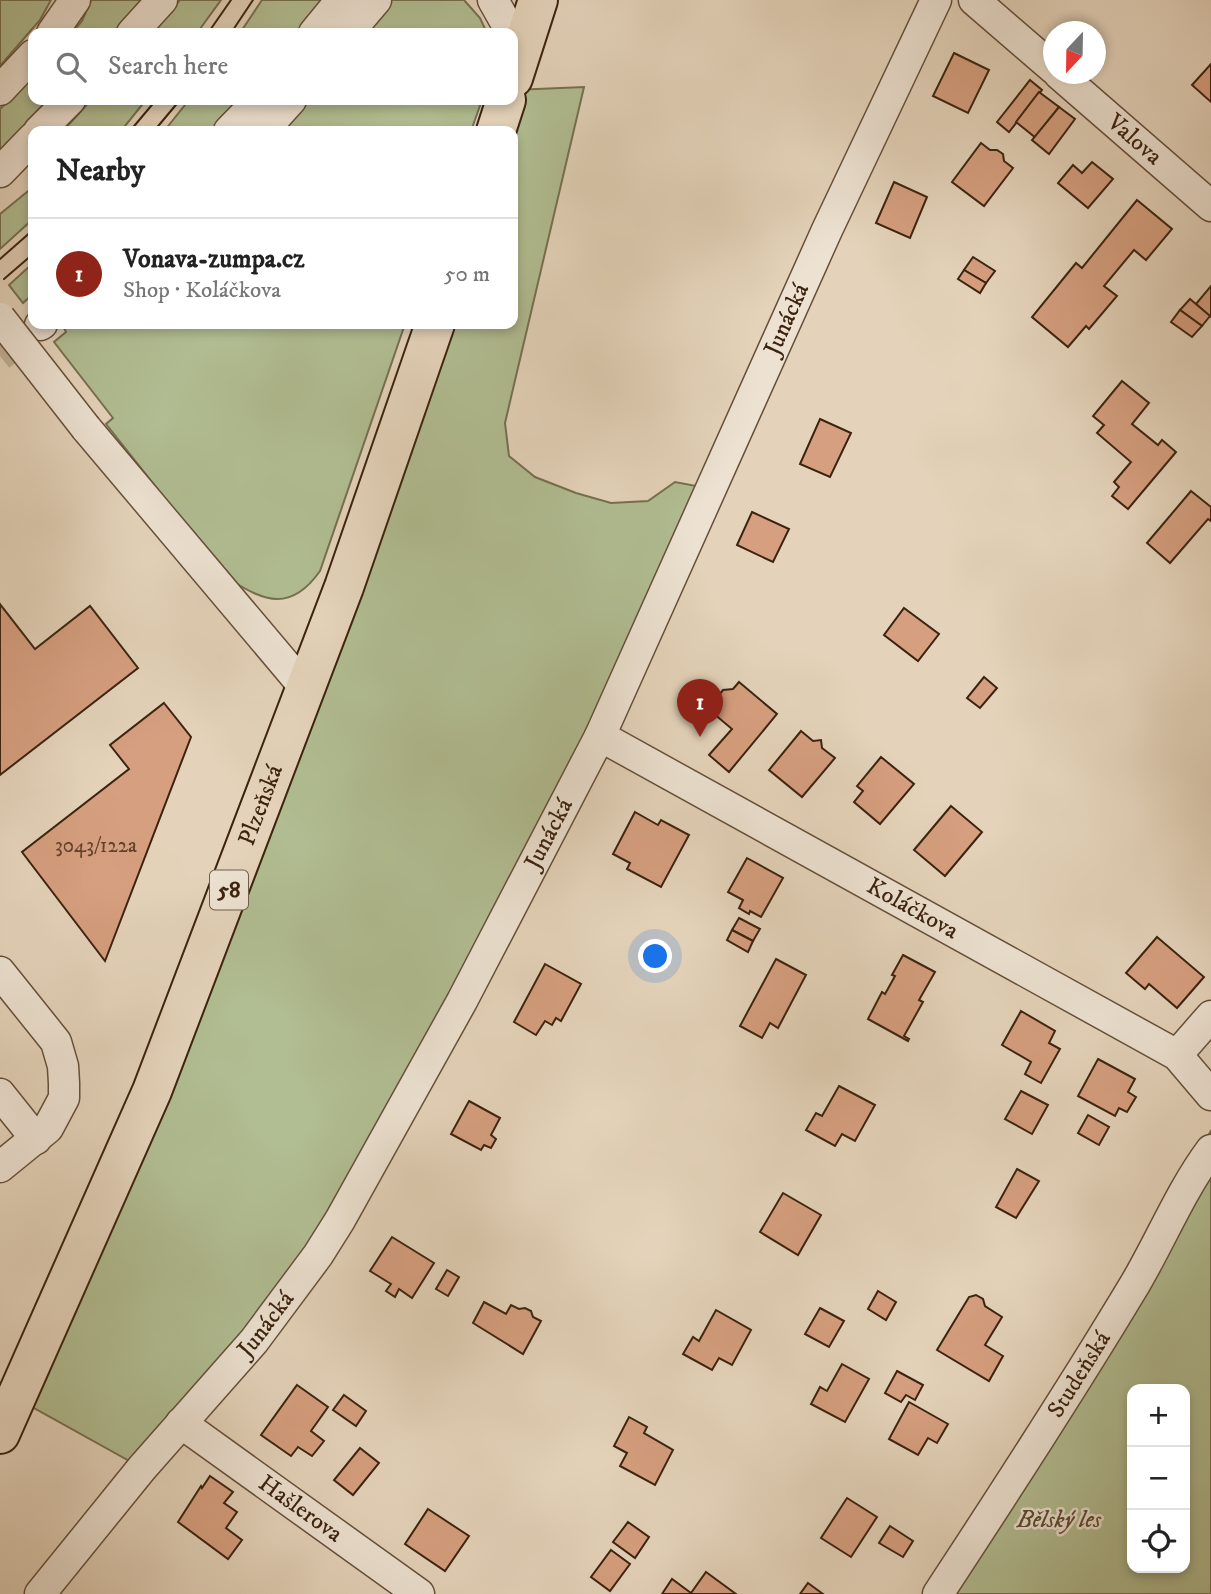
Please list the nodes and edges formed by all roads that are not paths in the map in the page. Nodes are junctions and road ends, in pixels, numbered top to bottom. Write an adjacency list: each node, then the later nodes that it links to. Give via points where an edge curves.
1 (75, 0): 9 (street)
2 (162, 0): 10 (street)
3 (341, 0): 11 (street)
4 (376, 0): 12 (street)
5 (493, 0): 13 (street)
6 (538, 0): 14 (main road)
7 (936, 0): 35 (street, Junácká, via 827,230)
8 (974, 0): 16 (street)
9 (55, 28)
10 (137, 28)
11 (318, 28)
12 (352, 28)
13 (507, 28)
14 (518, 44)
15 (28, 60): 18 (street)
16 (1043, 60)
17 (1071, 84): 31 (street, Valova)
18 (0, 90)
19 (64, 105): 23 (street)
20 (254, 105): 24 (street)
21 (286, 105): 25 (street)
22 (504, 105): 26 (main road)
23 (44, 126)
24 (234, 126)
25 (268, 126)
26 (498, 126)
27 (28, 143): 29 (street)
28 (28, 166): 30 (street)
29 (0, 172)
30 (0, 181)
31 (1211, 206)
32 (0, 318): 34 (street, bridge, via 86,428)
33 (433, 329): 34 (main road, Plzeňská / 58)
34 (306, 689): 44 (main road, Plzeňská / 58, via 152,1091)
35 (600, 736): 38 (street, Koláčkova); 45 (street, Junácká, via 462,1001 340,1220 254,1341)
36 (0, 972): 41 (street, via 56,1042 63,1066 64,1098 48,1128)
37 (1211, 1016): 38 (street)
38 (1177, 1055): 40 (street, Koláčkova)
39 (0, 1094): 41 (street)
40 (1211, 1096)
41 (36, 1139): 43 (street)
42 (1211, 1150): 49 (street, Studeňská, via 1192,1176 1136,1282)
43 (0, 1167)
44 (8, 1389): 46 (main road, Plzeňská / 58)
45 (181, 1423): 47 (street, Junácká); 48 (street, Hašlerova)
46 (0, 1434)
47 (40, 1594)
48 (419, 1594)
49 (938, 1594)

